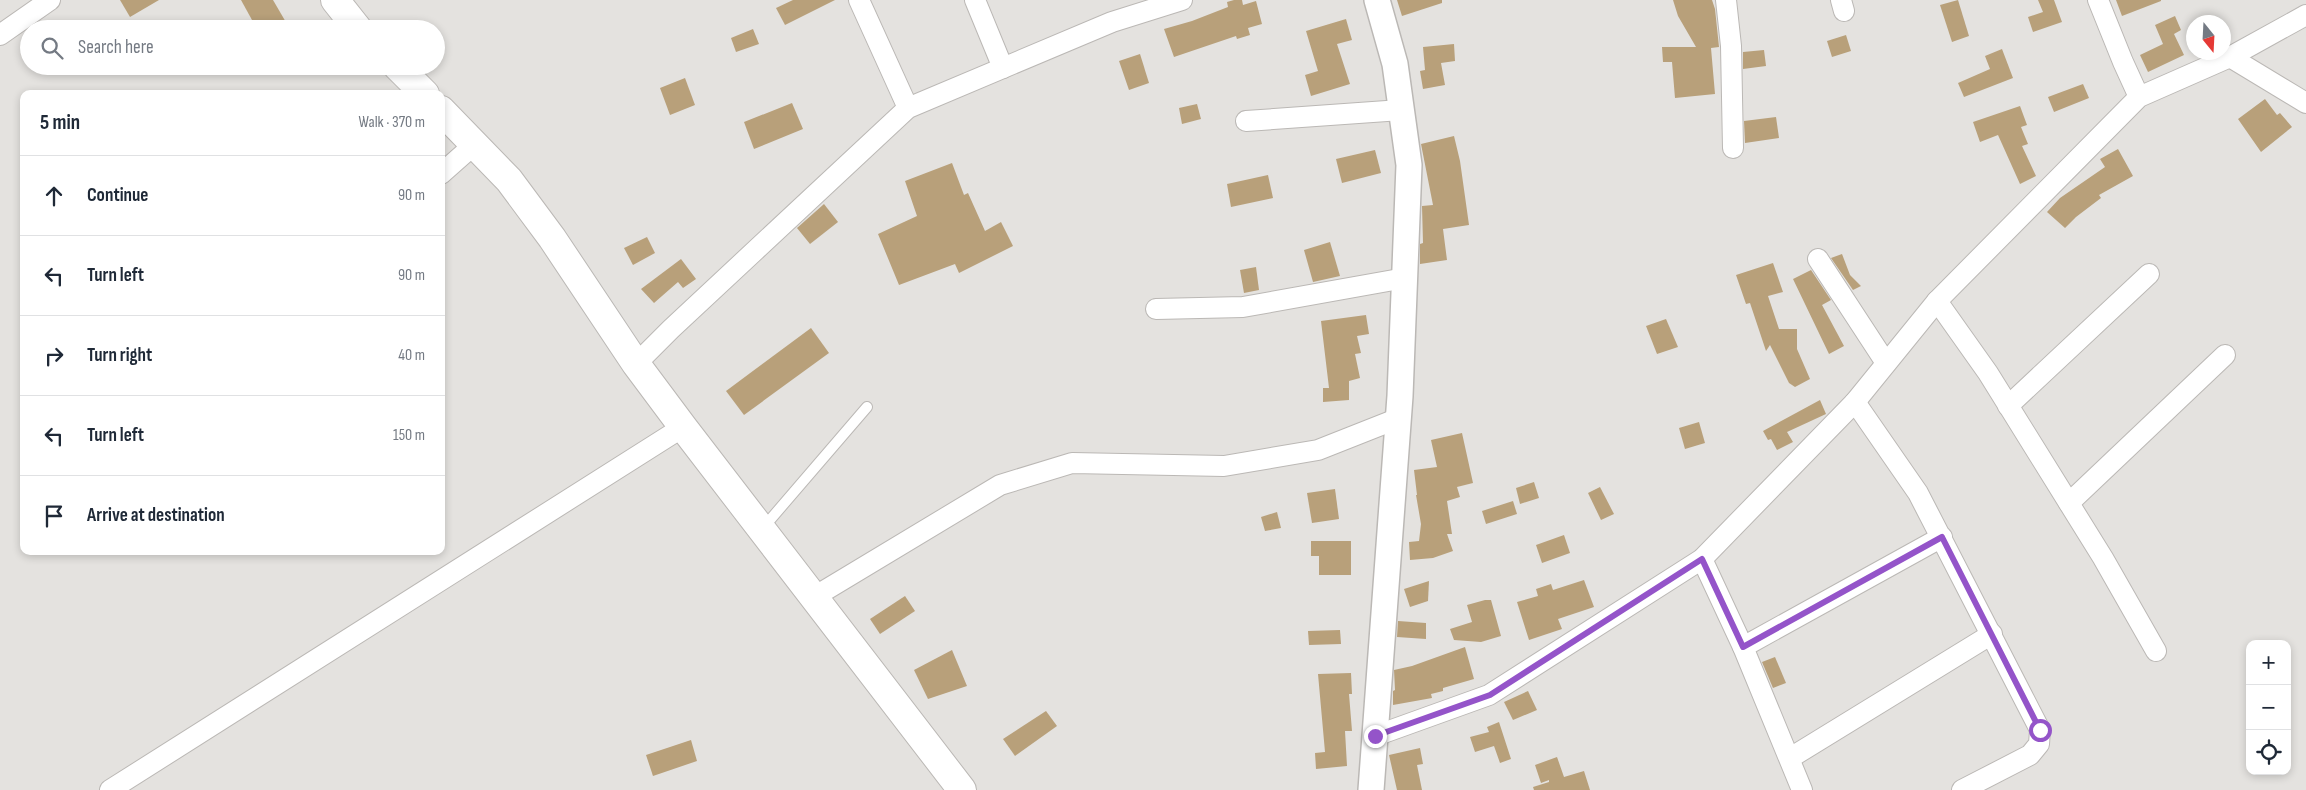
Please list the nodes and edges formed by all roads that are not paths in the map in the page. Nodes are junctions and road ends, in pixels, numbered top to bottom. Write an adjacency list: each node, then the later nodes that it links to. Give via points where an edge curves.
1 (50, 0): 10 (street)
2 (335, 0): 11 (highway)
3 (859, 0): 22 (street)
4 (975, 0): 17 (street)
5 (1182, 0): 17 (street, via 1112,22)
6 (1377, 0): 23 (street, via 1394,64)
7 (1726, 0): 27 (street, via 1732,46)
8 (2098, 0): 20 (street)
9 (2306, 15): 14 (street)
10 (21, 20)
11 (351, 20)
12 (20, 21): 13 (street)
13 (0, 35)
14 (2231, 56)
15 (2231, 58): 21 (street)
16 (2223, 60): 20 (street)
17 (1003, 68): 22 (street)
18 (406, 75): 19 (highway)
19 (421, 90)
20 (2139, 97): 32 (street)
21 (2306, 103)
22 (908, 108): 36 (street)
23 (1401, 110): 25 (street); 31 (street, via 1410,165)
24 (445, 114): 26 (highway)
25 (1246, 121)
26 (476, 143): 28 (street); 36 (highway, via 509,180 552,238)
27 (1733, 148)
28 (445, 170)
29 (1818, 259): 35 (street)
30 (2149, 274): 38 (street)
31 (1405, 278): 33 (street, via 1243,307); 40 (street)
32 (1937, 301): 35 (street); 38 (street)
33 (1156, 309)
34 (2225, 355): 42 (street)
35 (1886, 363): 37 (street)
36 (636, 364): 41 (highway)
37 (1855, 402): 44 (street, via 1918,493); 45 (street)
38 (2008, 406): 42 (street)
39 (867, 407): 43 (lane)
40 (1399, 418): 46 (street, via 1318,450 1224,466 1072,463 1000,485); 50 (street)
41 (683, 427): 43 (highway); 52 (street)
42 (2068, 503): 49 (street)
43 (762, 530): 46 (highway)
44 (1942, 537): 47 (street); 48 (street)
45 (1702, 559): 48 (street); 50 (street, via 1490,695)
46 (814, 597): 53 (highway)
47 (1992, 634): 51 (street); 56 (street, via 2040,730 2039,744 2030,755)
48 (1743, 647): 51 (street)
49 (2156, 651)
50 (1375, 736): 54 (street)
51 (1790, 758): 55 (street)
52 (110, 790)
53 (962, 790)
54 (1371, 790)
55 (1802, 790)
56 (1962, 790)

